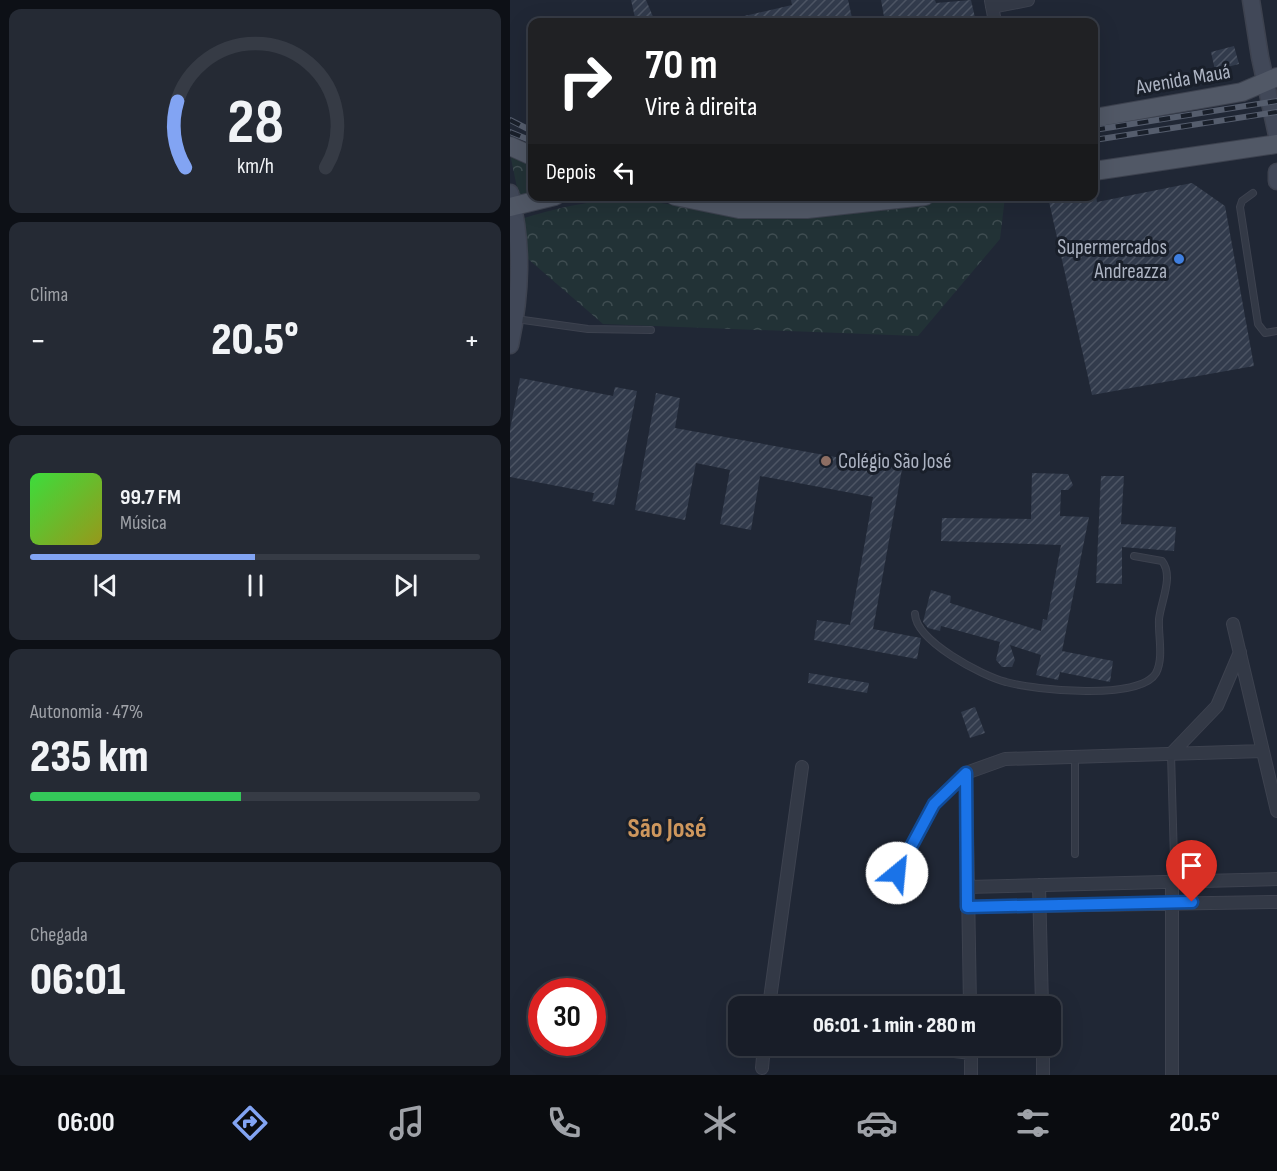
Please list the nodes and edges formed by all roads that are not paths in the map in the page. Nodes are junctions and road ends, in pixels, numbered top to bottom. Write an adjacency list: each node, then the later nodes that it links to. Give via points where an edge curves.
1 (1028, 0): 3 (street)
2 (1251, 0): 4 (street)
3 (991, 4)
4 (1271, 80): 5 (main road, Avenida Mauá, via 1242,92); 6 (street)
5 (1098, 117)
6 (1277, 135)
7 (1277, 144): 10 (main road)
8 (510, 146): 9 (main road)
9 (528, 154)
10 (1098, 170)
11 (1277, 172): 12 (street)
12 (1277, 182)
13 (1252, 193): 19 (lane, via 1240,207 1258,324 1265,333)
14 (528, 200): 17 (main road)
15 (700, 201): 16 (main road, via 740,209 807,209)
16 (880, 201)
17 (511, 202): 20 (street, via 520,272)
18 (651, 330): 20 (lane)
19 (1277, 331)
20 (512, 334)
21 (1134, 556): 22 (lane, via 1162,561 1167,573 1159,619 1159,663 1147,683 1137,687 1107,691 1034,687 1003,681 963,662 930,639 919,629)
22 (915, 614)
23 (1233, 624): 24 (street)
24 (1240, 652): 25 (street); 26 (street, via 1217,706)
25 (1263, 751): 26 (street); 30 (street)
26 (1171, 754): 27 (street); 32 (lane)
27 (1075, 757): 29 (street, via 1005,759); 31 (lane)
28 (802, 767): 44 (street)
29 (966, 773): 33 (street, via 934,804); 38 (street)
30 (1277, 811)
31 (1075, 854)
32 (1174, 860)
33 (897, 873)
34 (1277, 879): 35 (street)
35 (1172, 880): 37 (street); 40 (street)
36 (1013, 885): 37 (street); 38 (street); 42 (street)
37 (1039, 885): 41 (street)
38 (966, 887): 43 (street)
39 (1277, 902): 40 (street)
40 (1172, 903): 41 (street); 53 (street)
41 (1040, 905): 42 (street); 46 (street)
42 (1013, 906): 43 (street)
43 (967, 907): 45 (street)
44 (770, 996)
45 (970, 996)
46 (1042, 996)
47 (763, 1056): 50 (street)
48 (971, 1056): 51 (street)
49 (1042, 1056): 52 (street)
50 (762, 1068)
51 (971, 1075)
52 (1043, 1075)
53 (1172, 1075)

